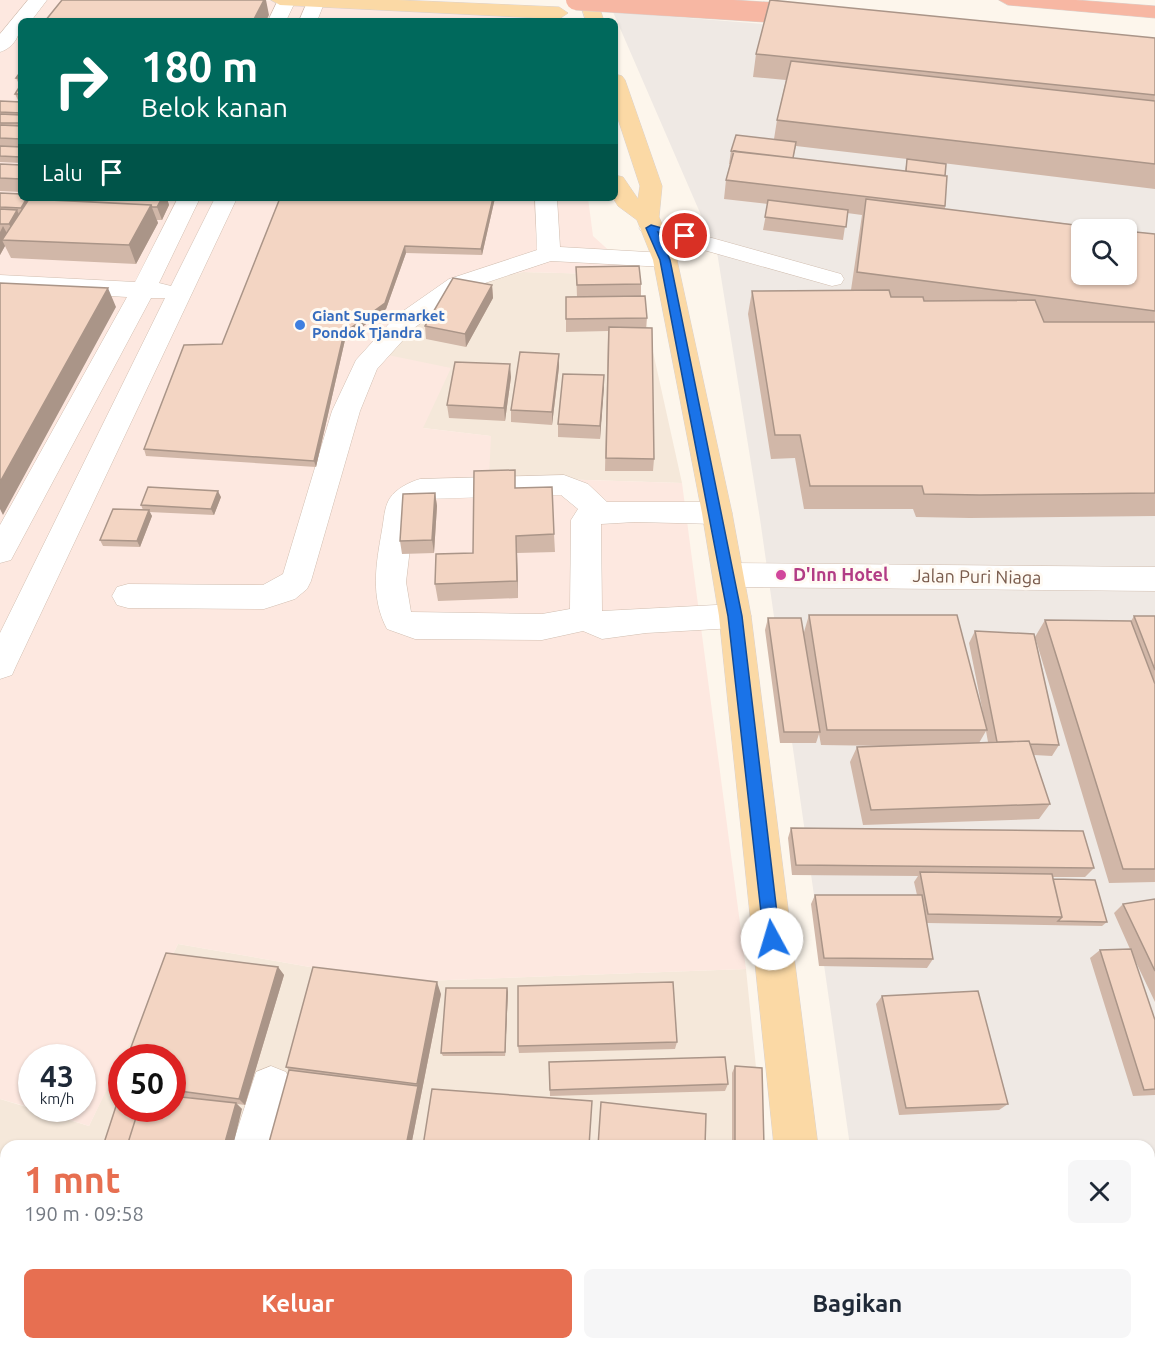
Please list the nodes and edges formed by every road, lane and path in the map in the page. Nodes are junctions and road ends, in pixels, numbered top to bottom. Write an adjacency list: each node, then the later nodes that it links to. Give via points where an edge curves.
1 (38, 0): 11 (street)
2 (280, 0): 3 (main road)
3 (287, 0): 7 (main road); 12 (street)
4 (576, 0): 10 (highway, bridge)
5 (588, 0): 14 (main road)
6 (1008, 0): 9 (highway)
7 (328, 1): 8 (main road); 13 (street)
8 (565, 11)
9 (1155, 12)
10 (828, 16)
11 (23, 18)
12 (278, 18)
13 (311, 18)
14 (594, 18)
15 (18, 24): 16 (street)
16 (0, 46)
17 (618, 89): 22 (main road, via 651,186)
18 (618, 187): 22 (main road, via 626,201)
19 (188, 201): 27 (street)
20 (225, 201): 28 (street)
21 (546, 201): 23 (street)
22 (649, 222): 24 (main road); 25 (street)
23 (549, 254): 24 (street); 34 (street, via 458,284 405,322 365,366 346,411 296,581 264,597)
24 (665, 260): 30 (main road)
25 (832, 279)
26 (0, 282): 27 (street)
27 (143, 290): 28 (street); 31 (street)
28 (181, 291): 37 (street)
29 (599, 512): 30 (street); 36 (street, via 590,514 586,520); 36 (street, via 578,491 564,485 420,489 401,504 399,515 390,592 398,620 416,626 542,627)
30 (717, 513): 32 (main road)
31 (0, 552)
32 (728, 574): 33 (street, Jalan Puri Niaga); 35 (main road)
33 (1155, 579)
34 (128, 596)
35 (735, 616): 36 (street, via 602,626); 40 (main road)
36 (586, 618)
37 (0, 666)
38 (272, 1087): 39 (street)
39 (256, 1140)
40 (795, 1140)

